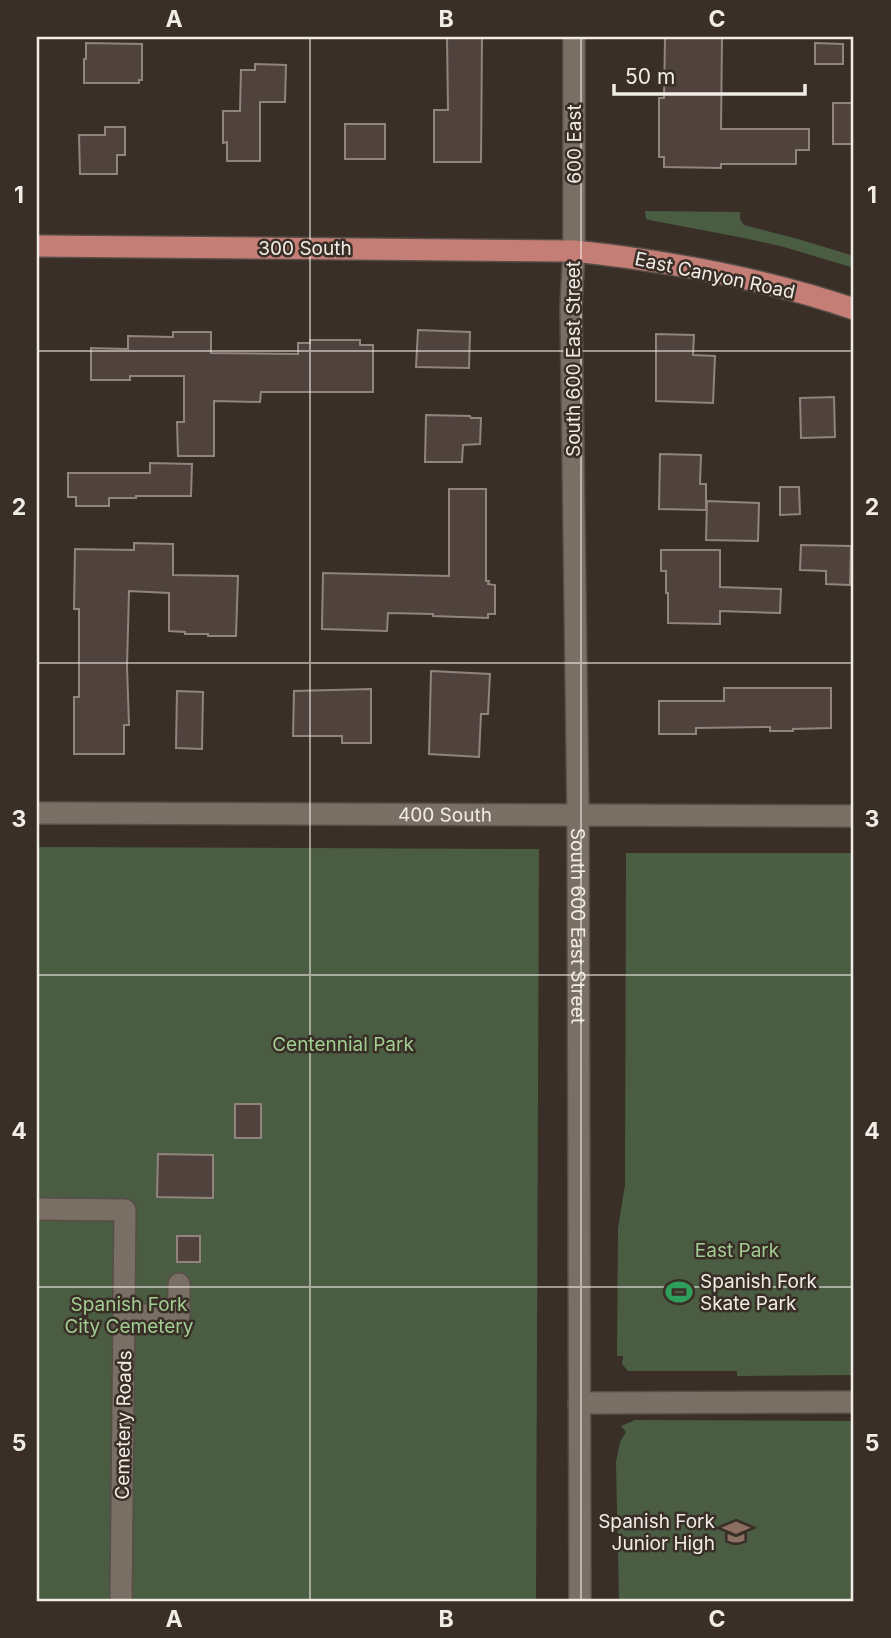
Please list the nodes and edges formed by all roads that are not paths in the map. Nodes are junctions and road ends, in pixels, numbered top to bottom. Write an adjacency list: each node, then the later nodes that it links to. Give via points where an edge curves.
1 (574, 37): 3 (street, 600 East)
2 (37, 246): 3 (main road, 300 South)
3 (574, 251): 4 (main road, East Canyon Road, via 713,271); 6 (street, South 600 East Street)
4 (854, 309)
5 (37, 813): 6 (street, 400 South)
6 (578, 815): 7 (street, 400 South); 12 (street, South 600 East Street)
7 (854, 816)
8 (37, 1209): 10 (street, Cemetery Roads, via 125,1210)
9 (178, 1284): 10 (street, via 178,1315)
10 (124, 1315): 13 (street, Cemetery Roads)
11 (854, 1402): 12 (street)
12 (579, 1403): 14 (street, South 600 East Street)
13 (121, 1601)
14 (580, 1601)

